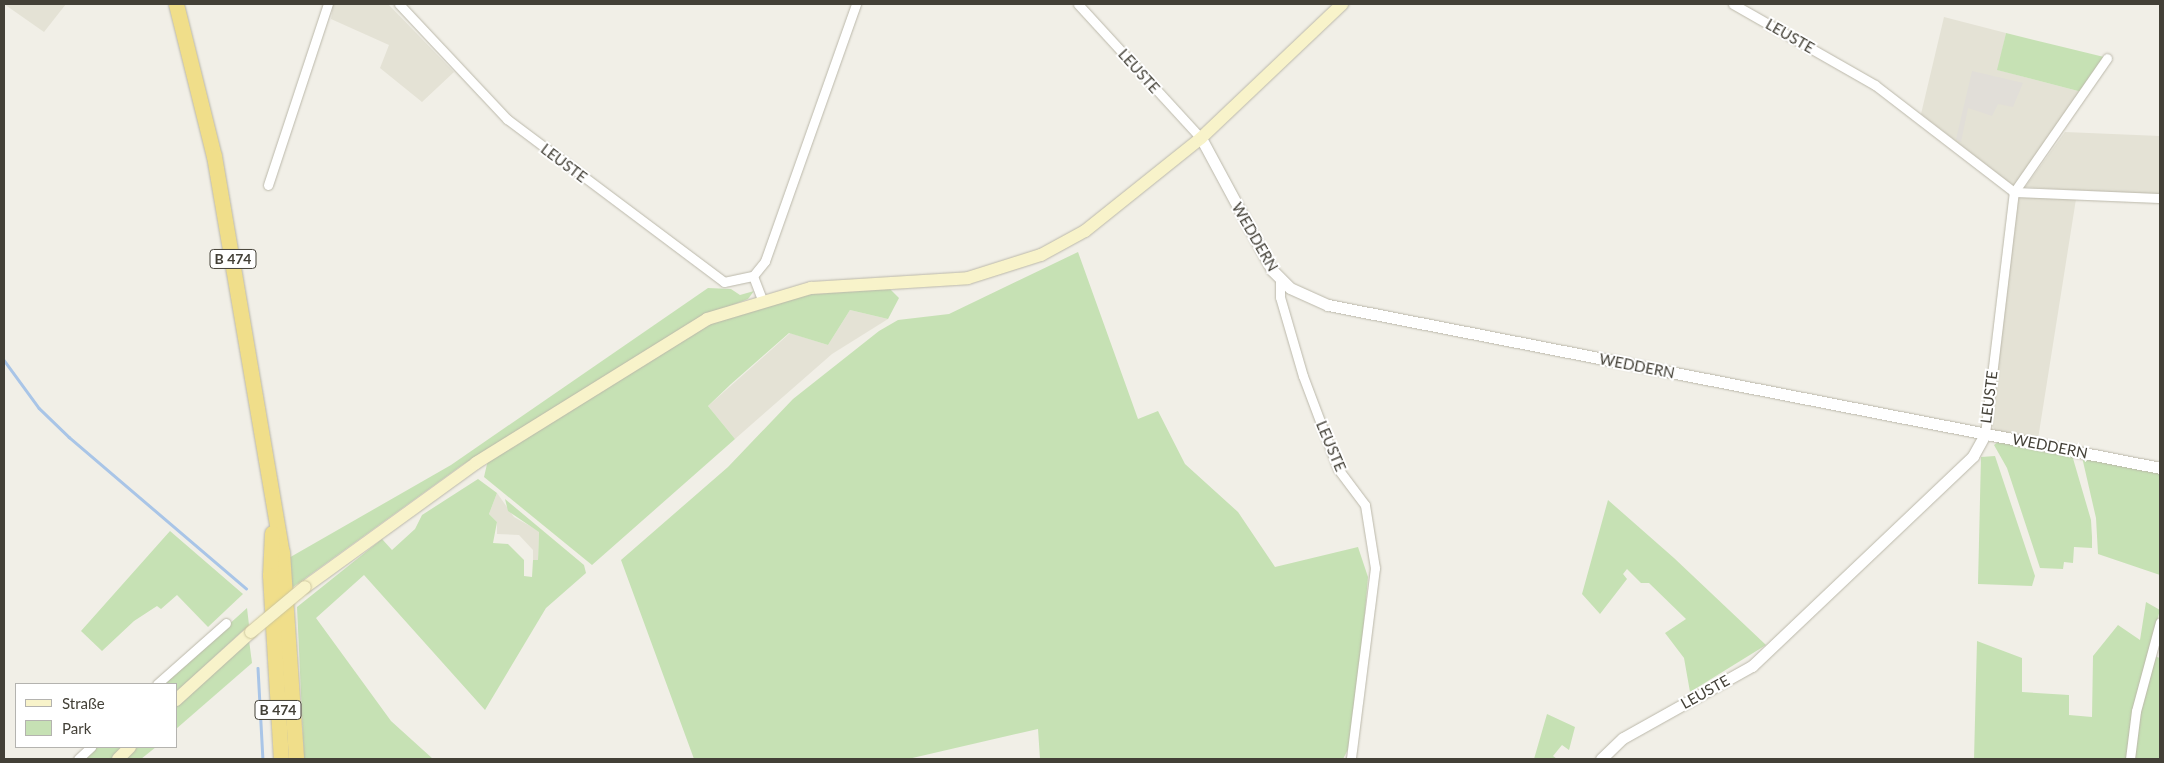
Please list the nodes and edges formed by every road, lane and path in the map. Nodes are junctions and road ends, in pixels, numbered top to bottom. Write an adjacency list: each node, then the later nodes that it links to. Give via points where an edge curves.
1 (176, 4): 18 (highway, B 474, via 216,166)
2 (328, 4): 10 (street)
3 (399, 4): 13 (street, LEUSTE, via 531,138 718,279)
4 (856, 4): 13 (street, via 765,261)
5 (1078, 4): 9 (street, LEUSTE)
6 (1342, 4): 9 (main road)
7 (1733, 4): 11 (street, LEUSTE, via 1875,85)
8 (2107, 58): 11 (street)
9 (1201, 138): 14 (street, WEDDERN); 15 (main road, via 1108,216 1041,255 968,278 811,288)
10 (268, 185)
11 (2014, 192): 12 (street); 16 (street, LEUSTE)
12 (2160, 198)
13 (753, 276): 15 (street)
14 (1280, 280): 16 (street, WEDDERN, via 1302,296 1328,306); 29 (street, LEUSTE, via 1280,297 1338,469 1365,505 1375,568)
15 (762, 299): 22 (main road, bridge, via 707,319 436,489 305,587)
16 (1985, 434): 17 (street, WEDDERN); 30 (street, LEUSTE, via 1974,456 1752,666 1623,738)
17 (2160, 468)
18 (273, 517): 27 (highway, B 474, via 270,576); 28 (highway, B 474, via 284,572)
19 (226, 622): 21 (street)
20 (2160, 622): 31 (street, via 2136,711)
21 (158, 683)
22 (178, 698)
23 (90, 748): 25 (street)
24 (129, 748): 26 (main road)
25 (78, 759)
26 (118, 759)
27 (281, 759)
28 (296, 759)
29 (1351, 759)
30 (1601, 759)
31 (2130, 759)

